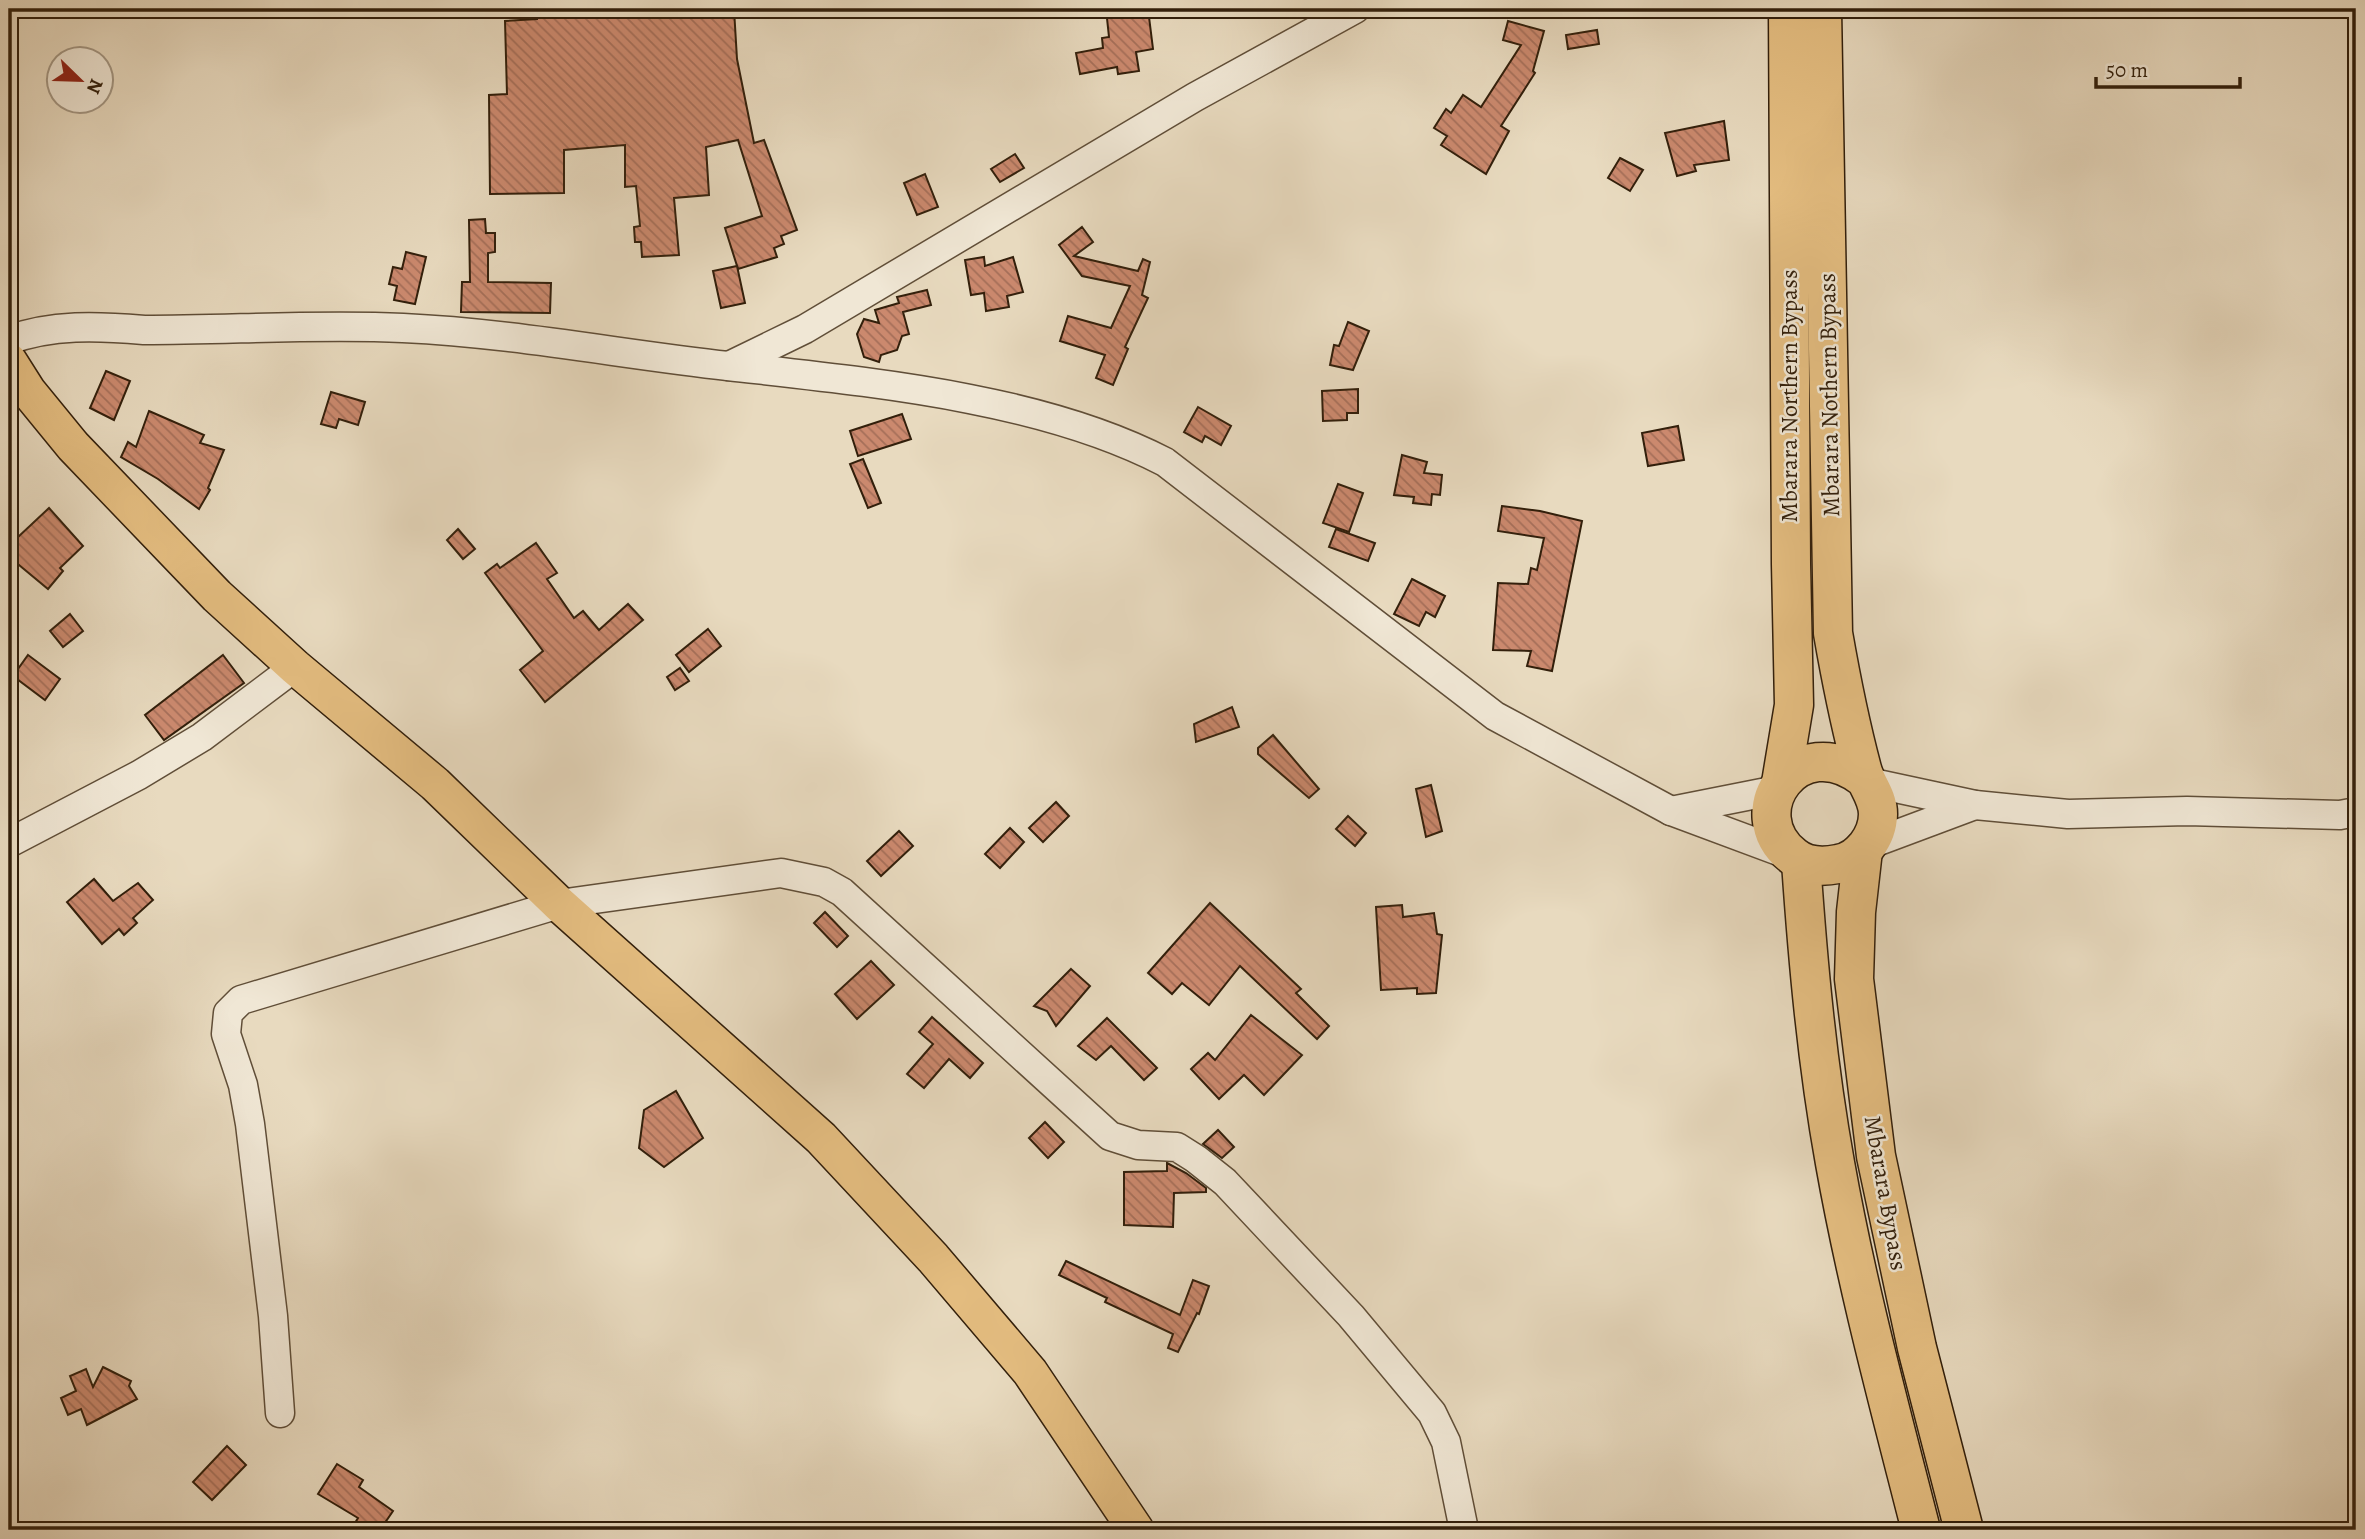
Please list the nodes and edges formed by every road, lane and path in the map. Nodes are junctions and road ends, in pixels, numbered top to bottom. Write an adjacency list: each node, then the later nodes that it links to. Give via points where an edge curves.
1 (1355, 9): 6 (street, via 1195,97 817,322)
2 (1788, 9): 9 (highway, Mbarara Northern Bypass, via 1794,705)
3 (1822, 9): 8 (highway, Mbarara Nothern Bypass, via 1833,633 1850,727)
4 (9, 340): 6 (street, via 43,331 102,327 405,328)
5 (9, 361): 7 (main road, via 73,446 136,515)
6 (728, 366): 11 (street, via 945,397 1023,412 1129,443 1165,462 1258,530 1495,716)
7 (295, 667): 13 (street, via 202,737); 16 (main road, via 435,785)
8 (1866, 780): 9 (highway, via 1849,766 1812,762 1795,769); 10 (street); 14 (highway, via 1878,814)
9 (1779, 786): 11 (street); 15 (highway, via 1772,811 1775,833)
10 (1975, 806): 12 (street, via 2068,814 2187,811); 14 (street)
11 (1671, 811): 15 (street)
12 (2351, 818)
13 (9, 843)
14 (1866, 848): 15 (highway, via 1845,863 1823,867); 21 (highway, Mbarara Bypass, via 1856,912 1854,979 1876,1156 1910,1321)
15 (1797, 859): 20 (highway, Mbarara Bypass, via 1835,1162 1876,1357)
16 (559, 904): 17 (street, via 241,1000 228,1013 228,1046 243,1085 251,1136); 18 (main road, via 821,1138 933,1258 1030,1372); 19 (street, via 781,873 824,882 842,892 1110,1136 1138,1145 1177,1147 1225,1182 1352,1316 1432,1413 1446,1442)
17 (280, 1413)
18 (1136, 1530)
19 (1464, 1530)
20 (1921, 1530)
21 (1964, 1530)

